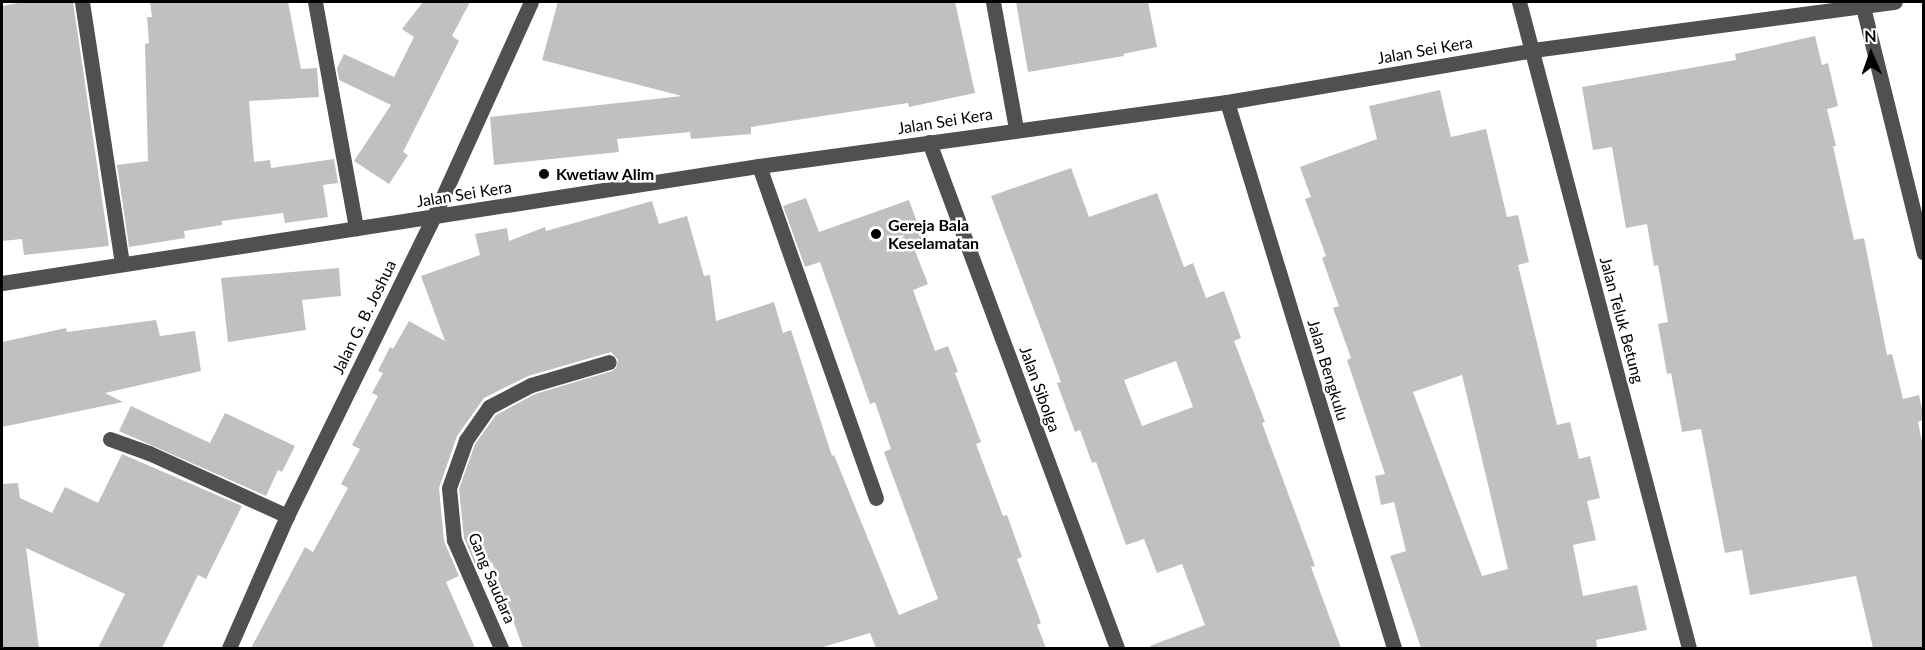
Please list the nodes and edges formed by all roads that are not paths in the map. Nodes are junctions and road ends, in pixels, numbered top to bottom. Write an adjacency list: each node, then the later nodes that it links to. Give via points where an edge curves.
1 (82, 2): 16 (street)
2 (315, 2): 14 (street)
3 (531, 2): 13 (street, Jalan G. B. Joshua)
4 (993, 2): 10 (street)
5 (1519, 2): 8 (street, Jalan Teluk Betung)
6 (1894, 2): 7 (street, Jalan Sei Kera)
7 (1863, 7): 8 (street, Jalan Sei Kera); 15 (street)
8 (1533, 50): 9 (street, Jalan Sei Kera); 26 (street, Jalan Teluk Betung)
9 (1227, 102): 10 (street, Jalan Sei Kera); 25 (street, Jalan Bengkulu)
10 (1016, 129): 11 (street, Jalan Sei Kera)
11 (930, 142): 12 (street, Jalan Sei Kera); 24 (street, Jalan Sibolga)
12 (759, 166): 13 (street, Jalan Sei Kera); 20 (street)
13 (433, 218): 14 (street, Jalan Sei Kera); 21 (street, Jalan G. B. Joshua)
14 (356, 228): 16 (street, Jalan Sei Kera)
15 (1923, 253)
16 (122, 264): 17 (street, Jalan Sei Kera)
17 (2, 283)
18 (609, 362): 23 (street, Gang Saudara, via 531,385 489,407 466,440 448,488 454,540)
19 (110, 439): 21 (street)
20 (876, 498)
21 (287, 516): 22 (street, Jalan G. B. Joshua)
22 (229, 648)
23 (501, 648)
24 (1117, 648)
25 (1394, 648)
26 (1689, 648)

